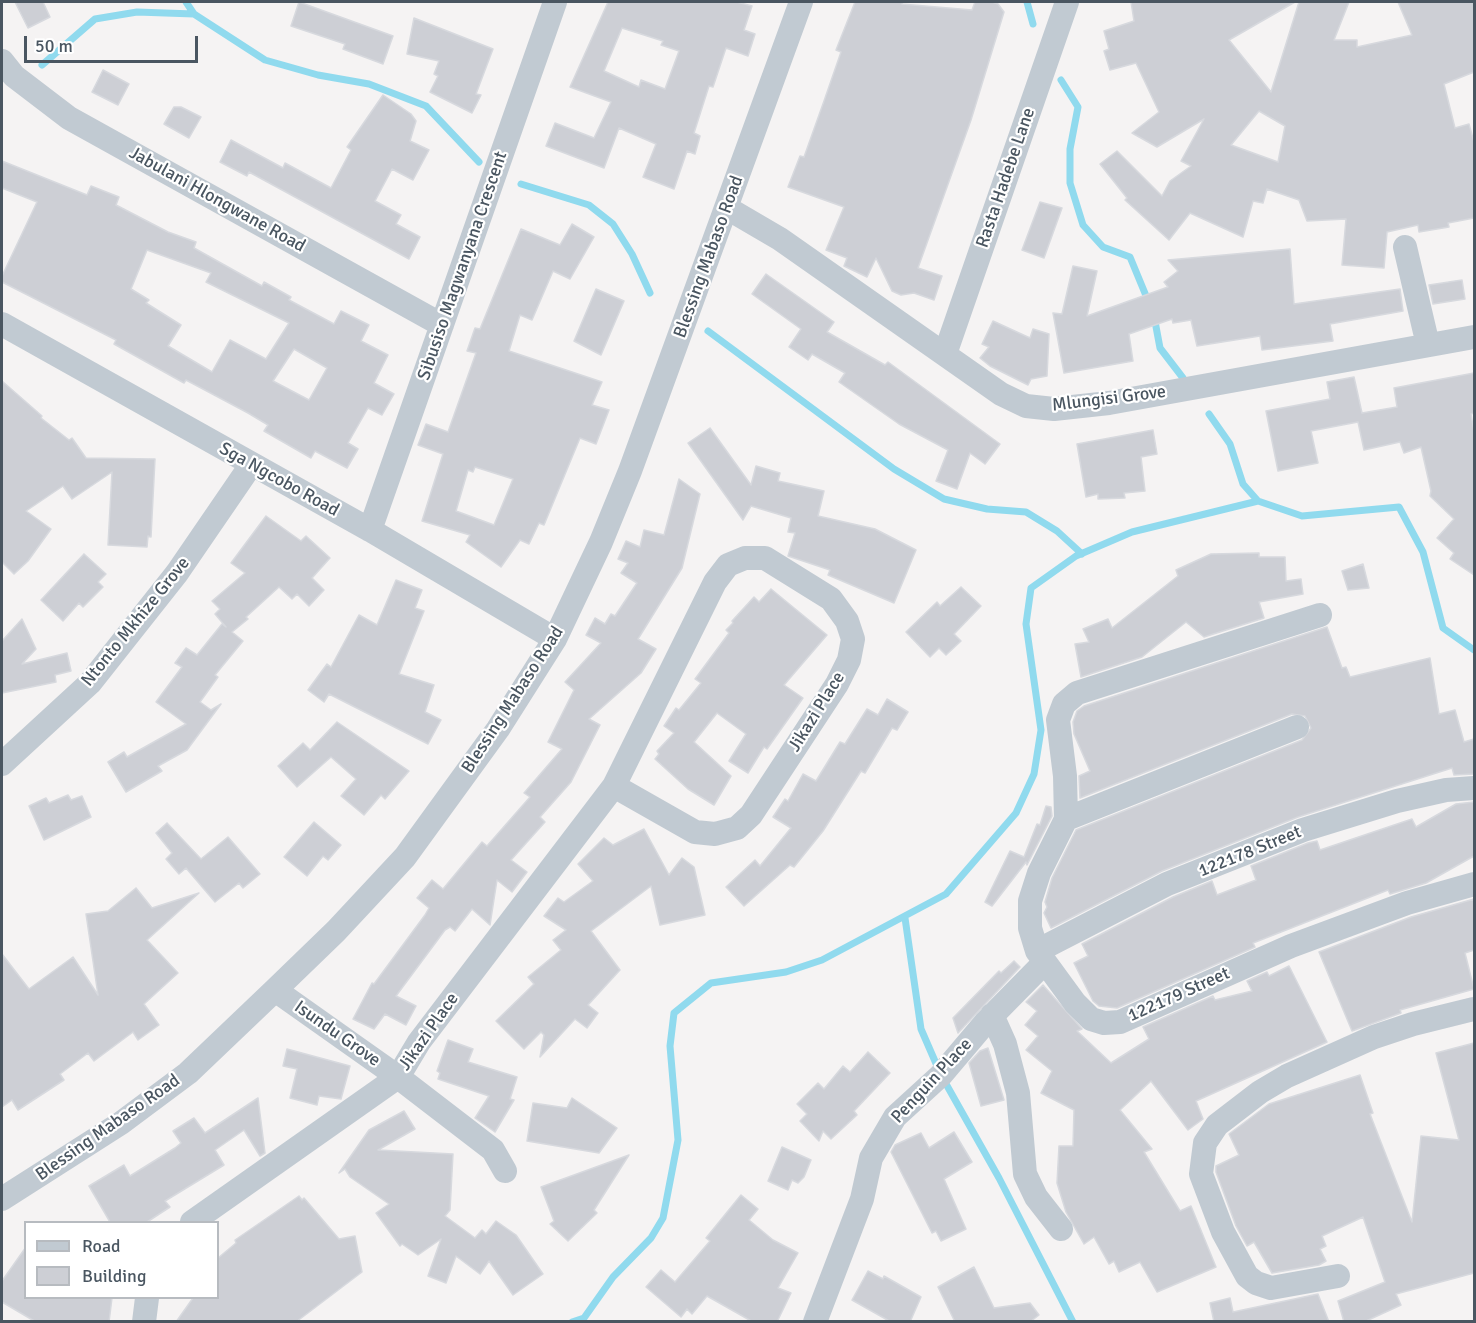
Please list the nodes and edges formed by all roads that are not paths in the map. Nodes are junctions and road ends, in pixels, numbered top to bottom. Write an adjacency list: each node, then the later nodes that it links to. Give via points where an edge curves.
1 (555, 2): 8 (street, Sibusiso Magwanyana Crescent)
2 (801, 2): 5 (street, Blessing Mabaso Road)
3 (1067, 2): 11 (street, Rasta Hadebe Lane)
4 (2, 61): 8 (street, Jabulani Hlongwane Road, via 14,76 69,118)
5 (727, 208): 11 (street, Mlungisi Grove, via 780,239); 15 (street, Blessing Mabaso Road, via 630,471)
6 (1405, 247): 10 (street)
7 (2, 324): 12 (street, Sga Ngcobo Road)
8 (442, 325): 13 (street, Sibusiso Magwanyana Crescent)
9 (1474, 337): 10 (street, Mlungisi Grove)
10 (1428, 345): 11 (street, Mlungisi Grove, via 1109,403 1054,409 1026,406 1001,394)
11 (945, 354)
12 (251, 465): 13 (street, Sga Ngcobo Road); 17 (street, Ntonto Mkhize Grove, via 177,573 90,683)
13 (370, 530): 15 (street, Sga Ngcobo Road)
14 (1320, 615): 20 (street, 122179 Street, via 1077,693 1064,704 1058,720)
15 (555, 639): 23 (street, Blessing Mabaso Road, via 498,729 405,857)
16 (1297, 727): 20 (street)
17 (2, 764)
18 (614, 786): 18 (street, Jikazi Place, via 695,831 715,834 737,828 751,815 849,660 853,639 847,621 831,599 765,558 745,558 728,566 715,582); 26 (street, Jikazi Place, via 419,1042)
19 (1474, 788): 22 (street, 122178 Street, via 1397,801 1303,830 1167,884)
20 (1066, 819): 22 (street, 122179 Street, via 1039,873 1030,901 1030,928)
21 (1474, 884): 22 (street, 122179 Street, via 1407,903 1291,946 1120,1022 1091,1019)
22 (1041, 957): 25 (street, Penguin Place)
23 (275, 990): 26 (street, Isundu Grove); 28 (street, Blessing Mabaso Road, via 178,1080 121,1123)
24 (1474, 1009): 31 (street, via 1374,1037 1287,1076 1217,1125 1205,1143 1201,1174 1223,1232 1247,1276 1271,1288)
25 (992, 1015): 30 (street, via 1005,1044 1018,1093 1025,1174 1036,1197); 34 (street, Penguin Place, via 941,1075 895,1117 872,1158 862,1199)
26 (398, 1077): 27 (street, Isundu Grove, via 493,1150); 29 (street, Jikazi Place)
27 (505, 1171)
28 (2, 1199)
29 (193, 1221)
30 (1061, 1229)
31 (1338, 1276)
32 (147, 1299): 33 (street)
33 (144, 1322)
34 (815, 1322)

